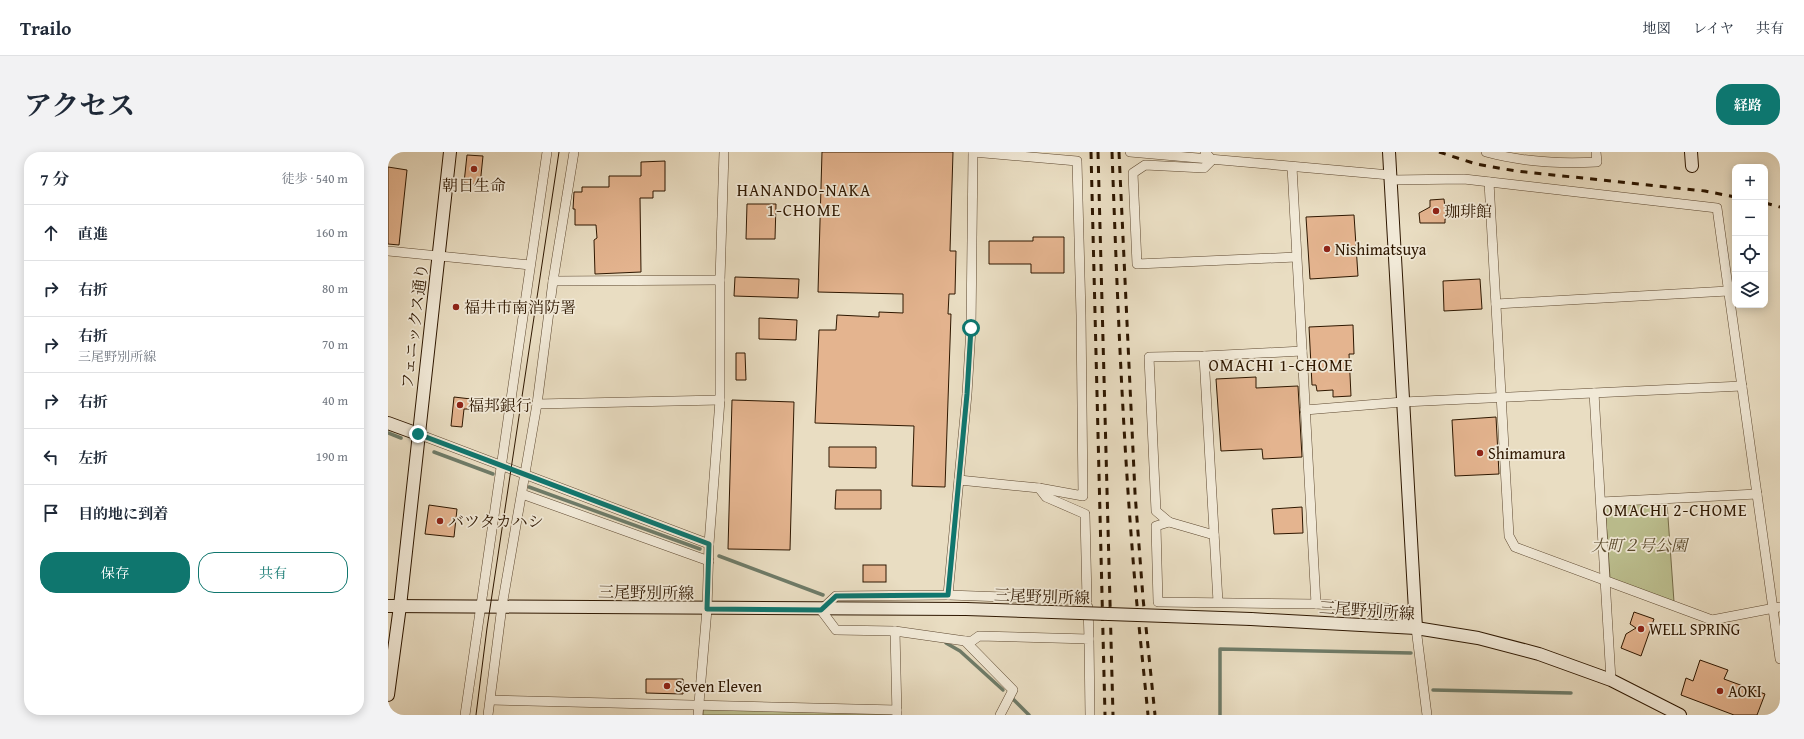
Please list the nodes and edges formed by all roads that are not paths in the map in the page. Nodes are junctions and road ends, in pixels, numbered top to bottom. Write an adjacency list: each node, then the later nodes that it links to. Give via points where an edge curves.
1 (450, 152): 18 (main road, フェニックス通り)
2 (547, 152): 20 (street)
3 (574, 152): 22 (street)
4 (724, 152): 21 (street)
5 (973, 152): 38 (street, via 971,328); 39 (street, via 1077,161 1083,496)
6 (1130, 152): 12 (street)
7 (1206, 152): 12 (street)
8 (1389, 152): 15 (main road)
9 (1486, 152): 10 (street, via 1566,164 1597,162)
10 (1596, 152)
11 (1691, 152): 13 (main road)
12 (1212, 160): 14 (street); 19 (street, via 1204,168 1145,165 1133,173 1138,264)
13 (1692, 166)
14 (1292, 167): 15 (street); 19 (street)
15 (1391, 177): 16 (street); 31 (main road)
16 (1489, 182): 23 (street, via 1717,208); 24 (street)
17 (388, 251): 18 (street)
18 (439, 256): 20 (street); 35 (main road, フェニックス通り)
19 (1296, 257): 25 (street)
20 (530, 265): 36 (street)
21 (720, 280): 22 (street); 30 (street)
22 (553, 281): 32 (street)
23 (1728, 291): 24 (street); 27 (street)
24 (1496, 304): 29 (street)
25 (1302, 351): 26 (street); 33 (street)
26 (1204, 356): 43 (street, via 1149,357 1156,511); 44 (street)
27 (1742, 386): 28 (street); 41 (street)
28 (1594, 393): 29 (street); 42 (street)
29 (1500, 398): 31 (street); 47 (street, via 1509,536 1515,547)
30 (720, 400): 32 (street); 45 (street)
31 (1403, 402): 33 (street); 58 (main road)
32 (537, 404): 37 (street)
33 (1305, 410): 51 (street)
34 (388, 423): 35 (main road)
35 (418, 434): 36 (street); 52 (main road, フェニックス通り)
36 (500, 466): 37 (street); 53 (street)
37 (525, 474): 40 (street); 45 (street)
38 (959, 480): 39 (street); 48 (street)
39 (1039, 488): 49 (street, via 1046,497 1085,514)
40 (522, 494): 46 (street); 54 (street)
41 (1757, 494): 42 (street); 55 (street)
42 (1601, 502): 47 (street)
43 (1169, 522): 44 (street); 50 (street, via 1156,526 1158,602)
44 (1214, 535): 50 (street)
45 (709, 544): 46 (street)
46 (709, 561): 56 (street)
47 (1606, 581): 55 (street, via 1712,620); 63 (street)
48 (948, 595): 49 (street); 57 (street, via 836,596)
49 (1087, 600): 60 (street)
50 (1218, 602): 51 (street)
51 (1316, 604): 58 (street, via 1387,608)
52 (394, 606): 53 (main road, 三尾野別所線); 64 (main road, フェニックス通り)
53 (480, 606): 54 (main road, 三尾野別所線); 68 (street)
54 (502, 606): 56 (main road, 三尾野別所線); 65 (street)
55 (1776, 608): 62 (street)
56 (707, 609): 57 (main road, 三尾野別所線); 66 (street)
57 (821, 610): 58 (main road, 三尾野別所線, bridge, via 966,610 1251,618); 59 (street, via 836,630)
58 (1416, 628): 63 (main road, 三尾野別所線, via 1478,638 1539,654); 72 (street)
59 (896, 631): 61 (street); 67 (street)
60 (1089, 640): 61 (street, via 979,636 972,641); 71 (street)
61 (965, 641): 70 (street, via 1013,690)
62 (1780, 659)
63 (1611, 680): 73 (main road, 三尾野別所線)
64 (388, 695)
65 (490, 700): 66 (street); 69 (street)
66 (698, 710): 67 (street)
67 (897, 712)
68 (465, 715)
69 (488, 715)
70 (1000, 715)
71 (1090, 715)
72 (1427, 715)
73 (1680, 715)

